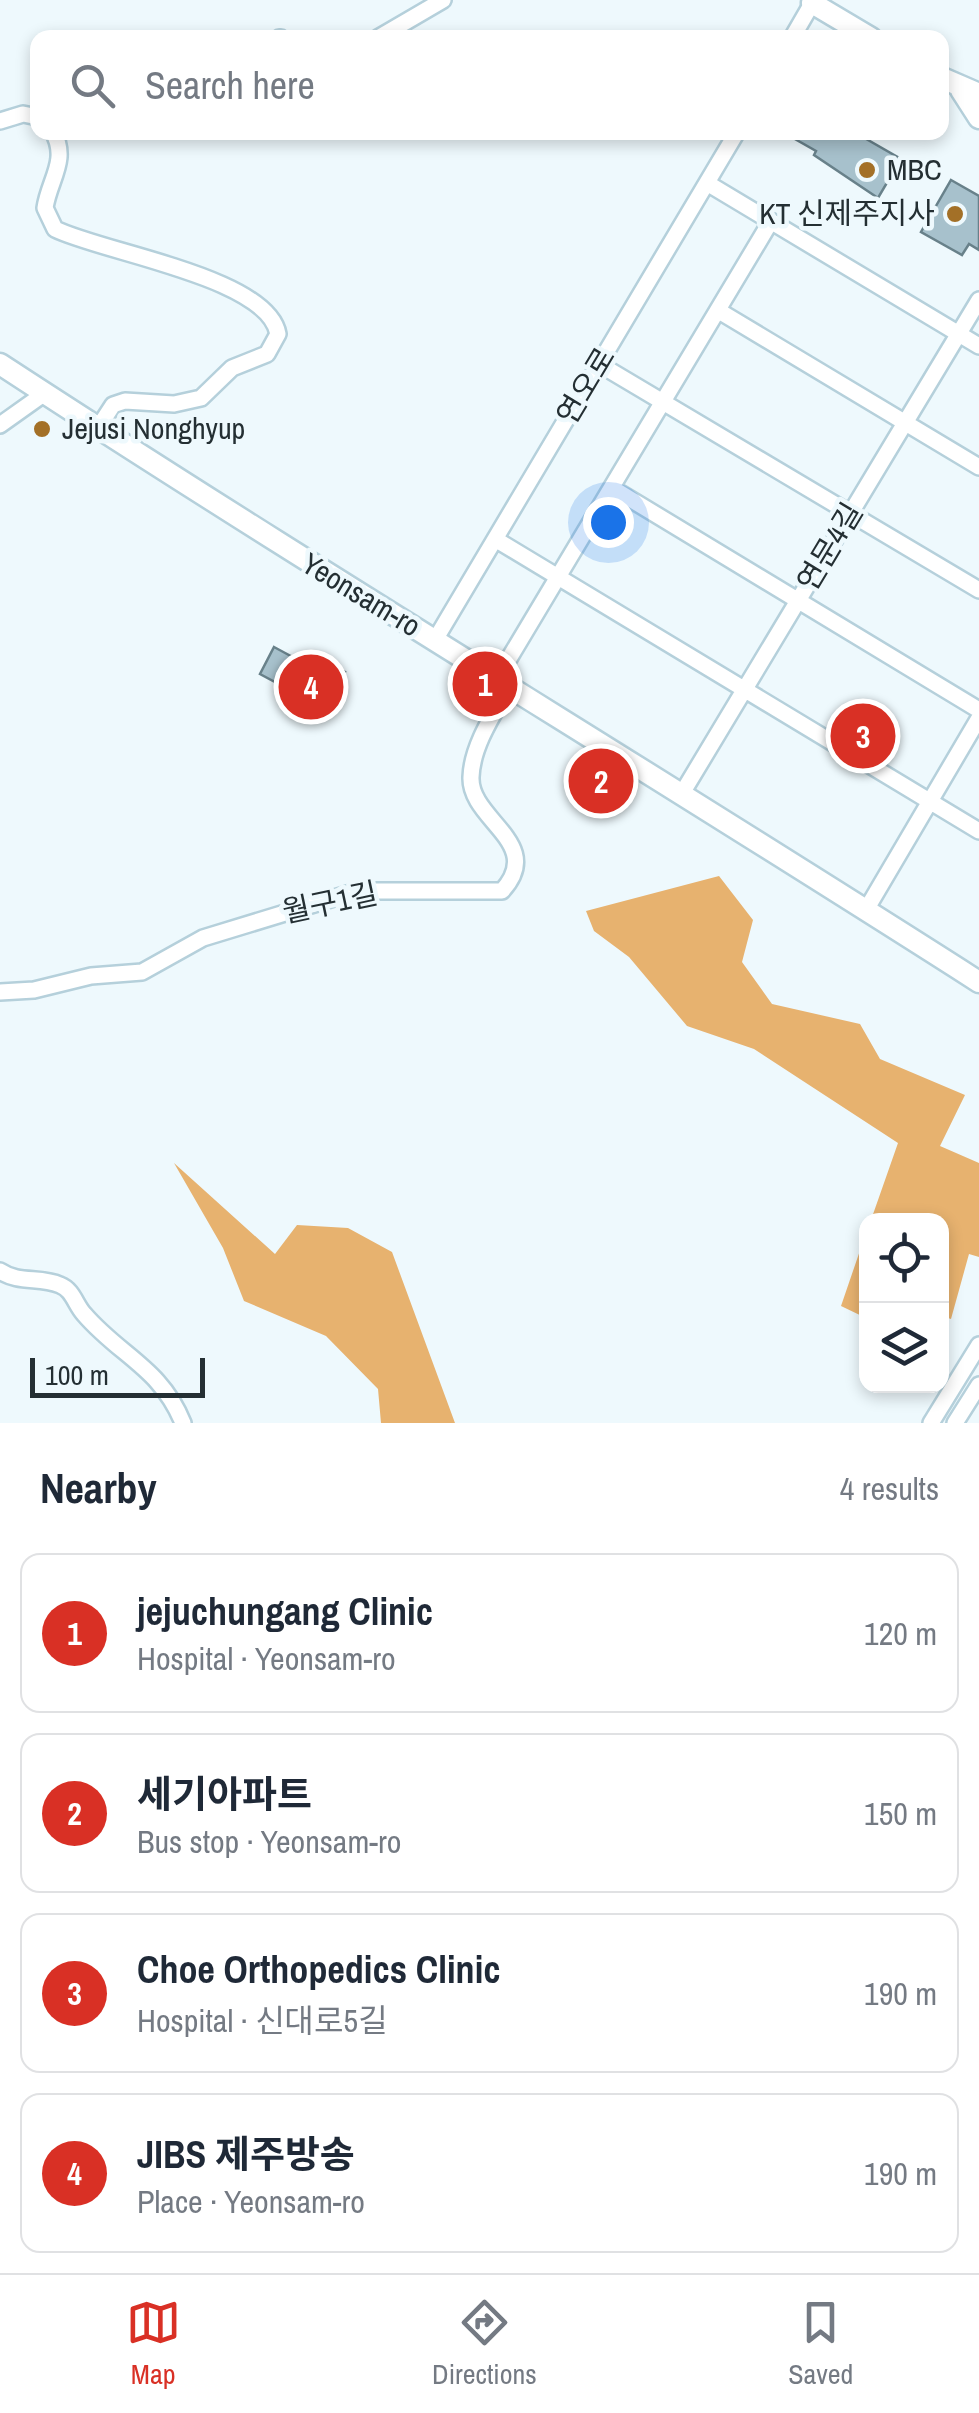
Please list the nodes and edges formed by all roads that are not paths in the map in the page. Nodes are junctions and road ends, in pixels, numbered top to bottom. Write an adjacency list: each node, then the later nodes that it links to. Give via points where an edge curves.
1 (444, 0): 3 (street)
2 (813, 2): 4 (street); 5 (main road)
3 (392, 30)
4 (797, 30)
5 (858, 30)
6 (970, 92): 9 (main road)
7 (0, 100): 10 (street)
8 (30, 117): 10 (street)
9 (979, 118)
10 (4, 119)
11 (56, 140): 25 (street, via 60,165 45,208 55,229 162,267 194,271 268,313 278,334 267,354 232,368 201,398 125,401 113,405)
12 (732, 140): 13 (street, 연오로)
13 (708, 182): 14 (street); 20 (street, 연오로)
14 (771, 220): 16 (street); 17 (street)
15 (979, 300): 17 (street, 연문4길)
16 (719, 310): 22 (street); 23 (street)
17 (958, 334): 18 (street); 23 (street, 연문4길)
18 (979, 346)
19 (0, 364): 21 (main road, Yeonsam-ro)
20 (599, 364): 22 (street); 29 (street, 연오로)
21 (45, 393): 24 (street); 25 (main road, Yeonsam-ro)
22 (664, 402): 27 (street); 28 (street)
23 (905, 422): 26 (street); 28 (street, 연문4길)
24 (0, 425)
25 (98, 428): 33 (main road, Yeonsam-ro)
26 (979, 467)
27 (612, 488): 30 (street); 32 (street)
28 (850, 514): 31 (street); 32 (street, 연문4길)
29 (495, 539): 30 (street); 33 (street, 연오로)
30 (558, 577): 34 (street); 35 (street)
31 (979, 590)
32 (798, 601): 35 (street, 연문4길); 36 (street)
33 (435, 640): 34 (main road, Yeonsam-ro)
34 (504, 681): 38 (main road, Yeonsam-ro); 43 (street, 월구1길, via 470,780 515,850 514,872 502,891 357,891 203,938 142,972)
35 (744, 690): 38 (street, 연문4길); 39 (street)
36 (979, 710)
37 (979, 718): 39 (street)
38 (681, 795): 41 (main road, Yeonsam-ro)
39 (930, 802): 40 (street); 41 (street)
40 (979, 831)
41 (866, 910): 42 (main road, Yeonsam-ro)
42 (979, 982)
43 (0, 992)
44 (0, 1271): 47 (street, via 71,1292 84,1314 164,1384)
45 (979, 1344): 48 (street)
46 (979, 1385): 49 (street)
47 (183, 1423)
48 (931, 1423)
49 (956, 1423)

